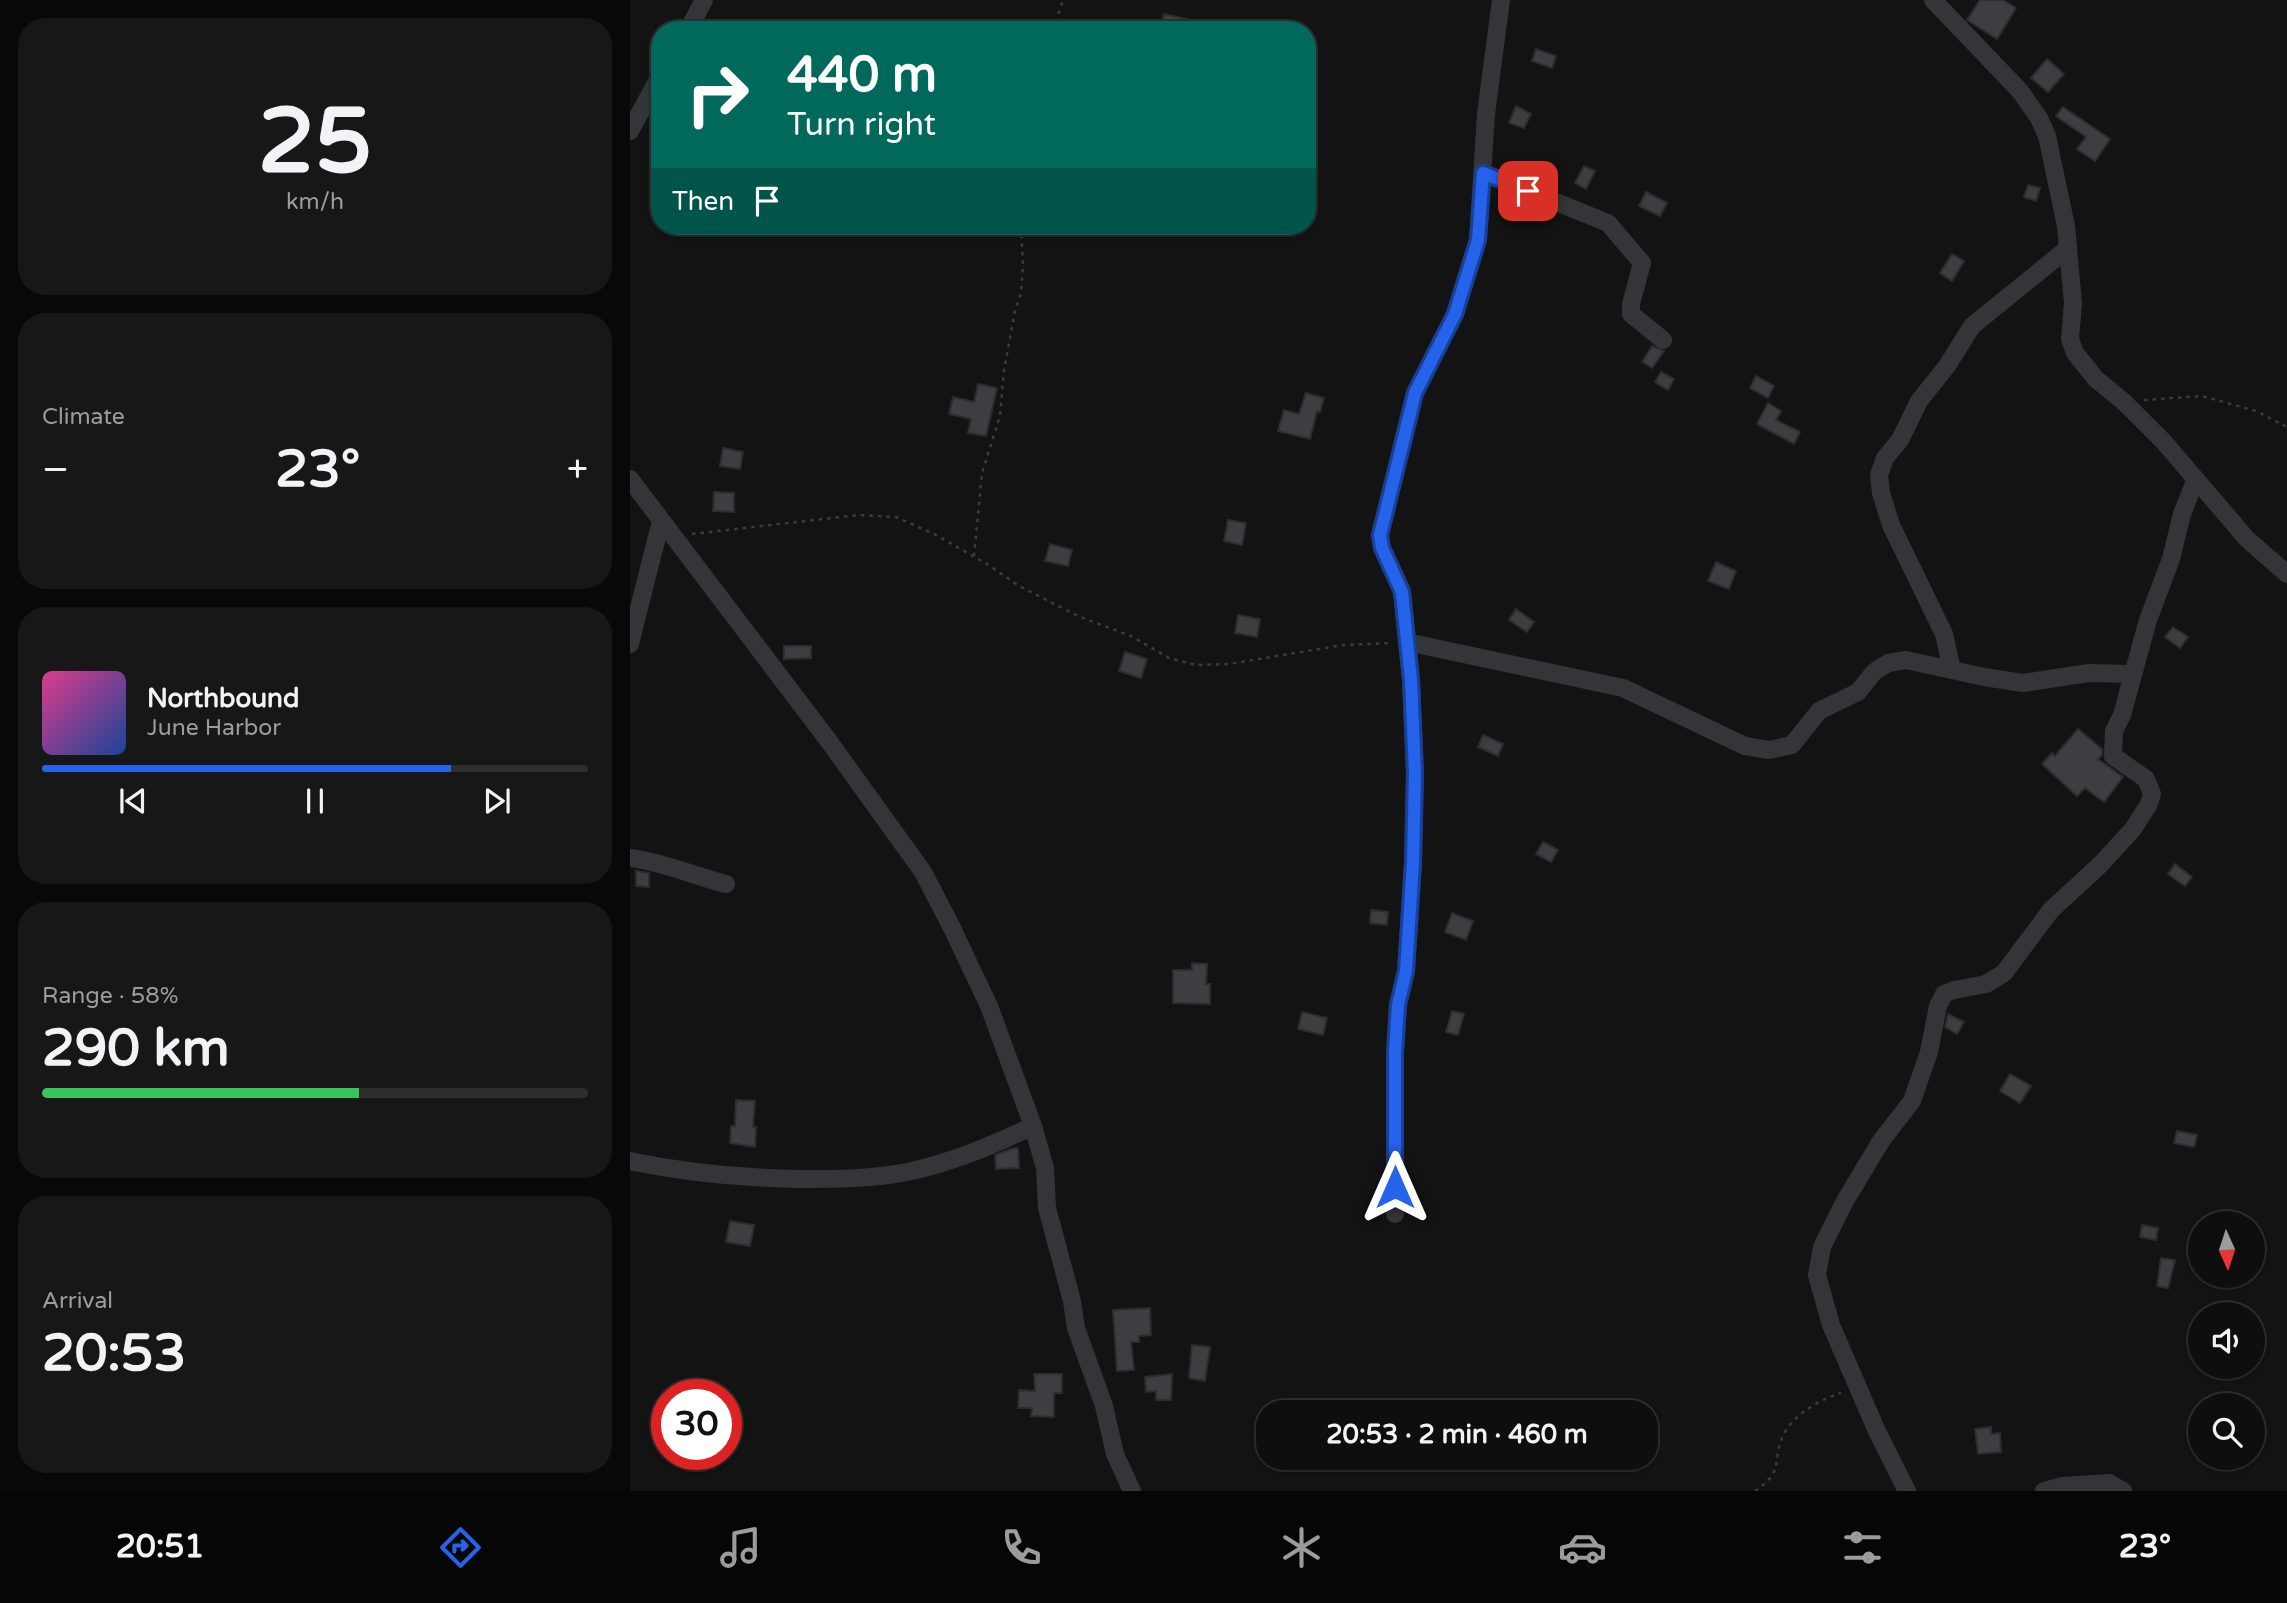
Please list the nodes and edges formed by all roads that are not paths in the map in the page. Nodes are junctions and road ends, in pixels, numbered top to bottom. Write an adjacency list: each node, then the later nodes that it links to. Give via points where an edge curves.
1 (704, 0): 4 (street)
2 (1501, 0): 7 (street)
3 (1933, 0): 8 (street, via 1999,67 2039,118 2056,169)
4 (693, 21)
5 (651, 92): 6 (street)
6 (630, 131)
7 (1483, 173): 9 (street, via 1608,223 1642,263 1631,314); 14 (street, via 1478,240 1455,314 1415,393 1380,535 1402,592)
8 (2067, 249): 11 (street, via 2073,303 2070,340 2075,353 2096,379 2164,442); 16 (street, via 1972,326 1920,401 1879,475 1891,525 1944,634)
9 (1663, 340)
10 (630, 479): 12 (street)
11 (2195, 481): 13 (street); 17 (street)
12 (661, 521): 15 (street); 20 (street, via 923,872 989,1006)
13 (2287, 575)
14 (1407, 642): 16 (street, via 1623,688 1745,746 1769,750 1792,745 1819,712 1858,692 1888,663 1906,660); 22 (street, via 1415,773 1406,971 1395,1053)
15 (630, 644)
16 (1952, 670): 17 (street, via 2023,683 2089,673)
17 (2133, 674): 24 (street, via 2114,731 2112,753 2146,779 2152,794 2149,804 2100,865 2051,910 2004,973 1986,984 1944,994 1912,1101 1881,1141 1822,1247 1817,1275 1831,1325)
18 (630, 858): 19 (street, via 652,860)
19 (726, 884)
20 (1033, 1126): 21 (street, via 976,1151 882,1176 735,1177); 23 (street, via 1076,1328 1104,1406 1115,1454)
21 (630, 1161)
22 (1395, 1214)
23 (1132, 1491)
24 (1907, 1491)
25 (2044, 1491): 26 (street, via 2109,1482)
26 (2123, 1491)

